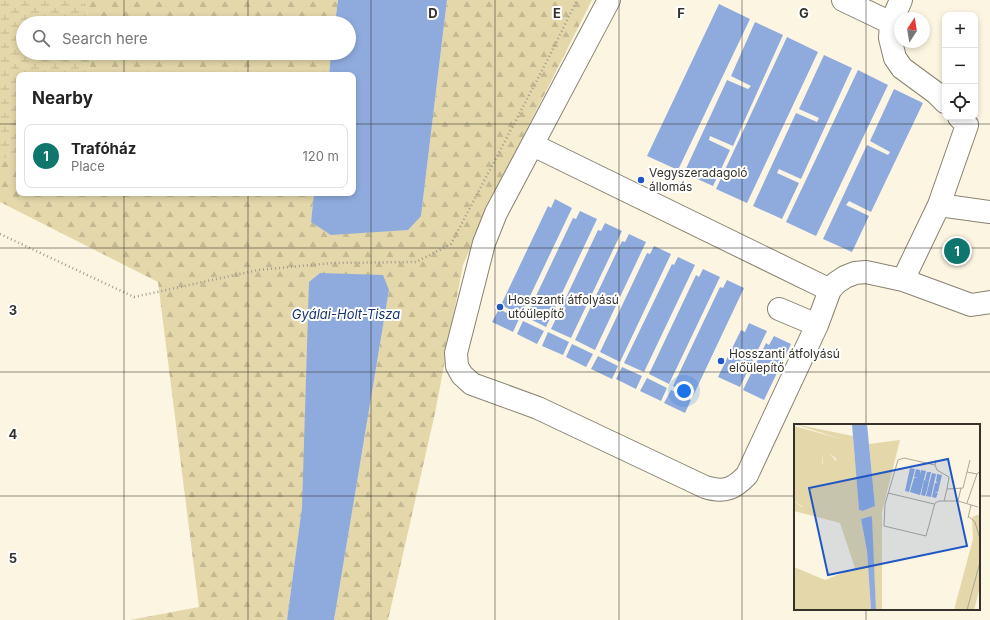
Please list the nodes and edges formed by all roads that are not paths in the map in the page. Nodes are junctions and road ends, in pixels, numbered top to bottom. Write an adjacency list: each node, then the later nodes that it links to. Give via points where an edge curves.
1 (609, 0): 7 (lane)
2 (843, 0): 4 (lane)
3 (902, 0): 4 (lane)
4 (891, 23): 5 (lane, via 890,38 895,58 902,68)
5 (942, 99)
6 (962, 120): 8 (lane, via 967,125)
7 (533, 145): 11 (lane); 14 (lane, via 496,213 484,243 456,353 456,366 472,384 538,408 705,487 725,490 738,484 747,475)
8 (939, 205): 9 (lane); 10 (lane)
9 (990, 212)
10 (903, 280): 11 (lane, via 860,272 845,277); 12 (lane, via 971,305)
11 (830, 290): 14 (lane)
12 (990, 302)
13 (779, 309): 14 (lane)
14 (817, 325)

